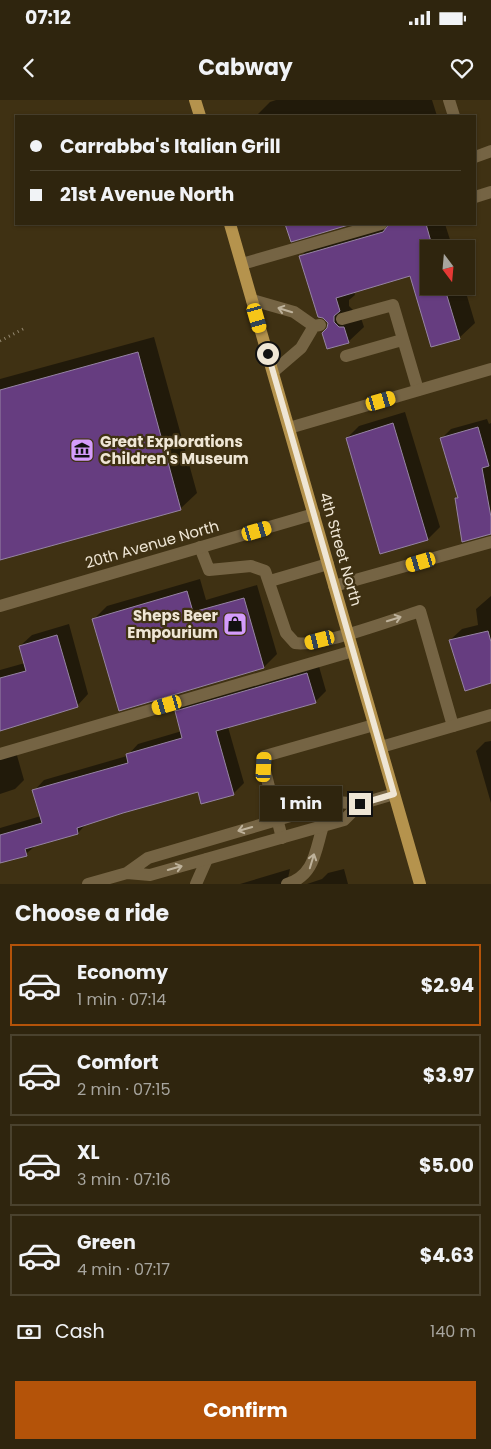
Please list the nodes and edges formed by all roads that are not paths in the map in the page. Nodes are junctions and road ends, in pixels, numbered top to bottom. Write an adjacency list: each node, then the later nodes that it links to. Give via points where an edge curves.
1 (195, 100): 3 (main road)
2 (449, 100): 4 (street)
3 (200, 115)
4 (454, 115)
5 (491, 151): 6 (street)
6 (476, 157)
7 (491, 192): 8 (street)
8 (476, 193)
9 (230, 225): 11 (main road, 4th Street North)
10 (378, 225): 11 (street)
11 (242, 264): 12 (main road, 4th Street North)
12 (252, 300): 17 (main road, 4th Street North); 17 (street, one-way to 12, via 301,348 317,326 294,312)
13 (342, 319): 14 (street, via 392,304)
14 (402, 340): 15 (street); 18 (street)
15 (346, 356)
16 (491, 369): 18 (street)
17 (273, 372): 19 (main road, 4th Street North)
18 (418, 390): 19 (street)
19 (289, 428): 20 (main road, 4th Street North)
20 (314, 514): 22 (street, 20th Avenue North); 23 (main road, 4th Street North)
21 (491, 542): 25 (street)
22 (200, 547): 24 (street, via 209,570 255,566 267,572); 26 (street, 20th Avenue North)
23 (328, 564): 24 (street); 25 (main road, 4th Street North)
24 (270, 581): 27 (street, via 286,633 292,642 306,644)
25 (334, 586): 27 (main road, 4th Street North)
26 (0, 606)
27 (348, 633): 28 (main road, 4th Street North); 31 (street, one-way to 31, via 420,611)
28 (353, 650): 30 (main road, 4th Street North); 33 (street)
29 (491, 715): 31 (street)
30 (374, 725): 32 (main road, 4th Street North); 36 (street, via 265,756 264,767)
31 (453, 726): 32 (street)
32 (381, 747): 34 (main road, 4th Street North)
33 (0, 754)
34 (394, 794): 35 (street); 44 (main road, 4th Street North)
35 (360, 804): 36 (street, via 338,802); 37 (street, via 344,820)
36 (277, 820): 38 (street); 40 (street, one-way to 40, via 148,858)
37 (323, 826): 38 (street); 43 (street, one-way to 37, via 300,880 310,869)
38 (282, 838): 39 (street)
39 (207, 859): 40 (street, one-way to 39, via 150,875); 42 (street)
40 (127, 873): 41 (street)
41 (88, 884)
42 (196, 884)
43 (287, 884)
44 (420, 884)

